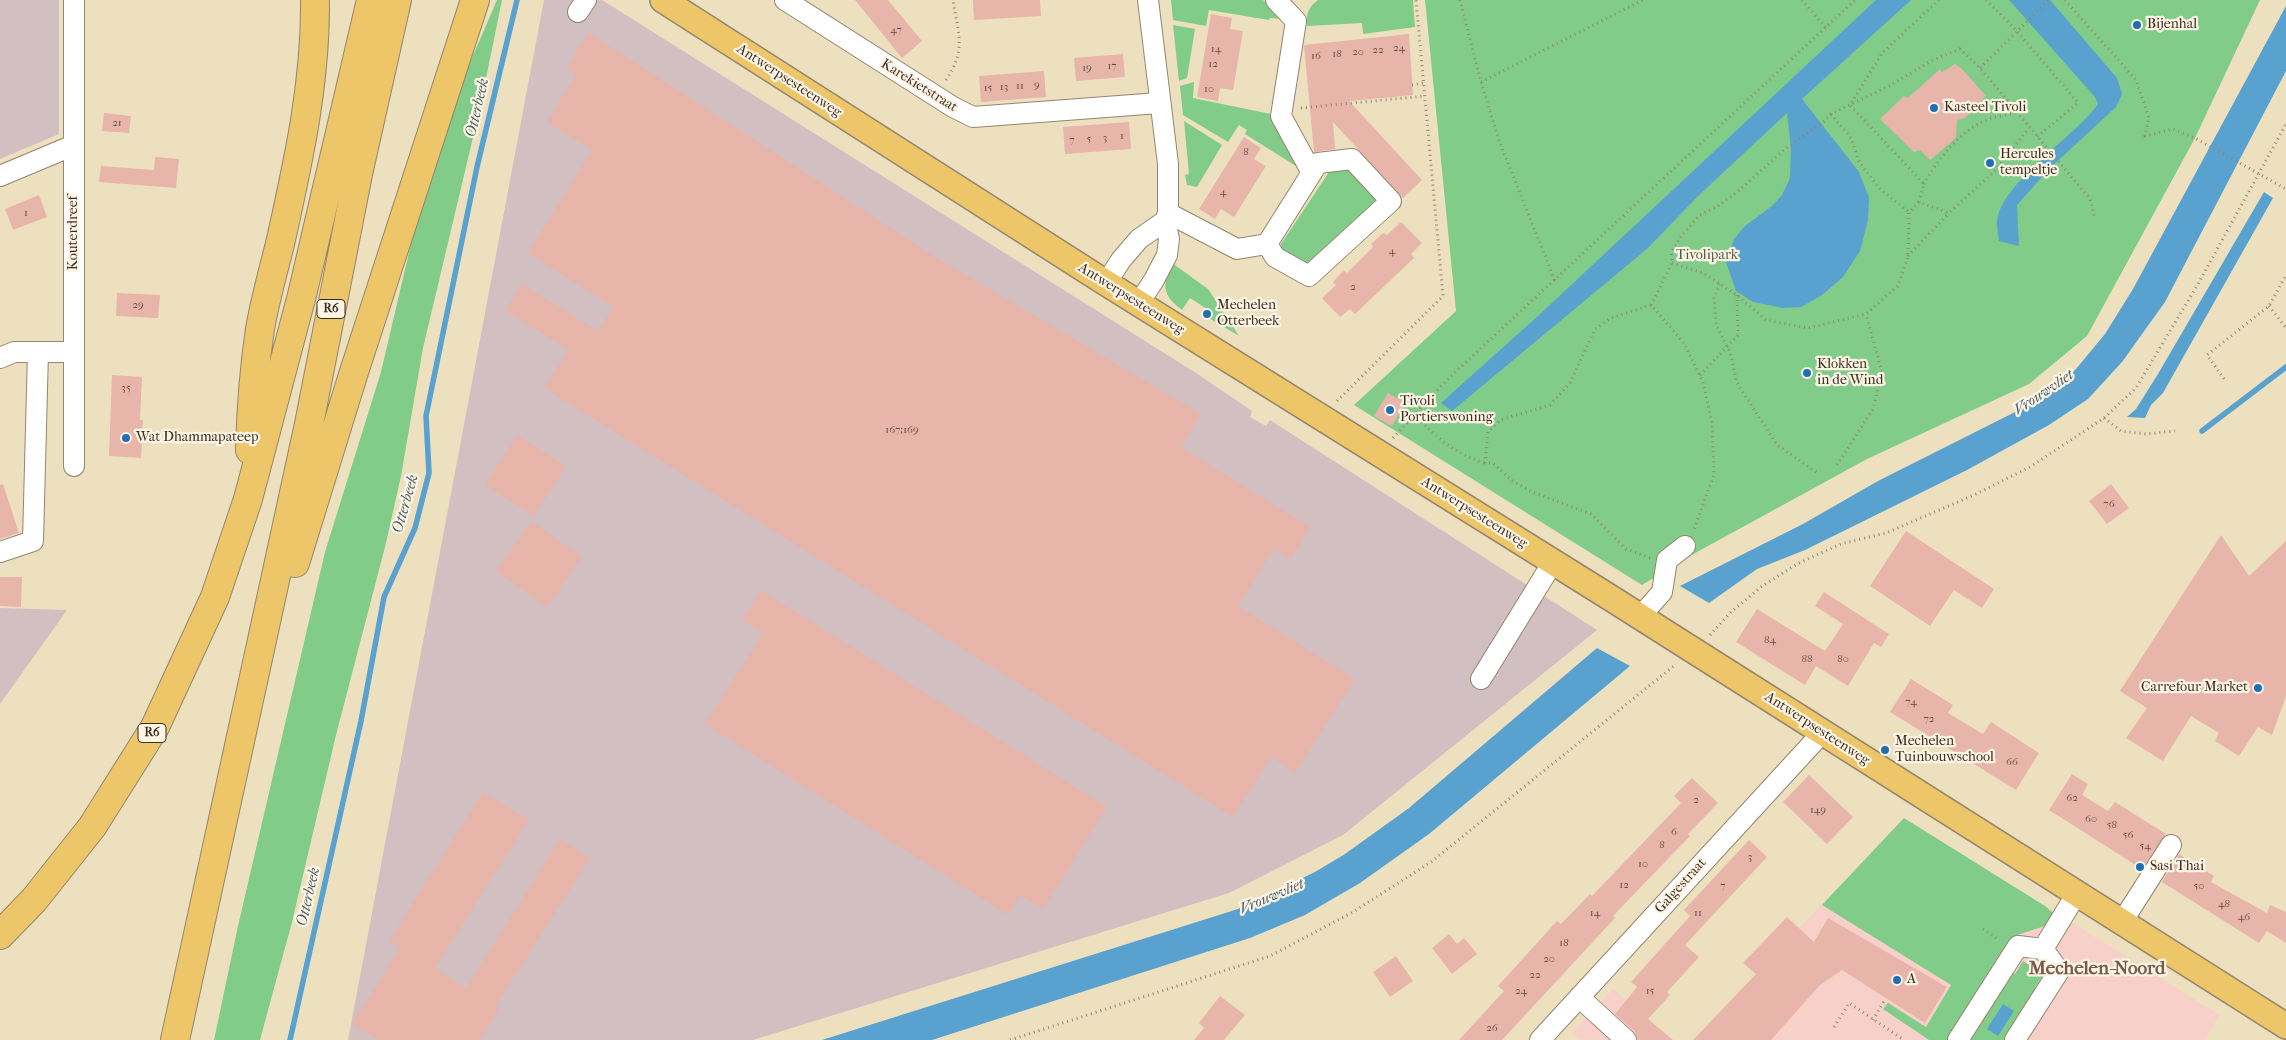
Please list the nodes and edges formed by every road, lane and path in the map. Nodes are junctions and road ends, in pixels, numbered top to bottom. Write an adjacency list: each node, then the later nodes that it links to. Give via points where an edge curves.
1 (74, 0): 36 (street, Kouterdreef)
2 (314, 0): 74 (highway, via 311,94 260,327 251,405)
3 (371, 0): 74 (highway, R6, via 302,295)
4 (397, 0): 79 (highway, R6)
5 (475, 0): 79 (highway, via 294,566)
6 (663, 0): 52 (main road, Antwerpsesteenweg)
7 (785, 0): 26 (street, Karekietstraat)
8 (953, 0): 26 (path, via 961,50 957,62)
9 (1148, 0): 28 (street)
10 (1276, 0): 30 (street, via 1296,21)
11 (1416, 0): 24 (path)
12 (1460, 0): 23 (path)
13 (1643, 0): 23 (path)
14 (1802, 0): 20 (path)
15 (1855, 0): 20 (path)
16 (1939, 0): 29 (path, via 1883,52)
17 (1986, 0): 21 (path)
18 (2049, 0): 21 (path)
19 (2065, 0): 38 (path, via 2136,80 2149,118 2145,136 2173,129)
20 (1826, 28): 51 (path)
21 (2017, 31): 22 (path); 35 (path, via 2078,103)
22 (1980, 68): 29 (path, via 1960,49); 31 (path)
23 (1481, 82): 51 (path, via 1500,143)
24 (1424, 83): 25 (path); 27 (path)
25 (1412, 84)
26 (934, 96): 28 (street, Karekietstraat, via 973,117)
27 (1425, 96): 30 (path); 66 (path, via 1443,296)
28 (1159, 103): 45 (street, via 1168,164)
29 (1850, 105): 32 (path); 40 (path)
30 (1282, 110): 37 (street, via 1281,116)
31 (2017, 112): 34 (path); 40 (path, via 1986,120 1967,132 1937,161)
32 (1831, 114): 43 (path, via 1851,138 1859,162 1880,189); 49 (path, via 1736,193 1700,215 1672,251)
33 (2286, 124): 38 (path)
34 (2029, 128): 35 (path); 44 (path, via 1996,170)
35 (2037, 137): 46 (path, via 2090,199)
36 (74, 145): 39 (street); 61 (street, Kouterdreef)
37 (1312, 173): 47 (street); 47 (street, via 1318,163 1352,159 1391,202 1309,276 1275,257)
38 (2259, 173): 41 (path); 67 (path, via 2136,388)
39 (0, 176)
40 (1924, 184): 42 (path)
41 (2286, 189)
42 (1919, 202): 43 (path); 44 (path)
43 (1909, 212): 48 (path)
44 (1949, 213): 48 (path)
45 (1166, 217): 47 (street, via 1237,249); 52 (street, via 1139,239 1120,260); 55 (street, via 1167,255)
46 (2095, 219)
47 (1267, 244)
48 (1908, 257): 58 (path, via 1898,286)
49 (1672, 263): 53 (path, via 1703,273); 56 (path)
50 (2286, 275): 57 (path)
51 (1555, 281): 65 (path, via 1449,378)
52 (1106, 283): 55 (main road, Antwerpsesteenweg)
53 (1720, 284): 54 (path); 73 (path, via 1714,297 1716,325 1730,352 1737,383 1777,446)
54 (1737, 295): 58 (path, via 1766,320 1808,328); 63 (path, bridge, via 1738,335)
55 (1139, 303): 66 (main road, Antwerpsesteenweg)
56 (1651, 305): 63 (path, via 1684,343); 70 (path, via 1611,318 1595,329 1570,383 1550,405 1500,420 1488,432)
57 (2270, 306): 59 (path); 64 (path, via 2206,355)
58 (1866, 314): 71 (path, via 1882,372 1873,409)
59 (2286, 328)
60 (38, 352): 61 (street); 62 (street, via 14,352); 76 (street, via 33,541)
61 (74, 352): 72 (street, Kouterdreef)
62 (0, 358)
63 (1700, 375): 75 (path, via 1712,424 1714,475 1698,522)
64 (2224, 380)
65 (1415, 414): 69 (path); 70 (path, via 1428,430 1470,458)
66 (1321, 417): 69 (main road, Antwerpsesteenweg)
67 (2104, 418): 68 (path, via 2121,431 2146,434); 81 (path, via 2030,467 1974,495 1886,533 1841,544 1797,564 1739,605)
68 (2176, 431)
69 (1379, 454): 78 (main road, Antwerpsesteenweg)
70 (1485, 463): 77 (path, via 1493,463 1511,480 1548,500 1591,514 1626,549 1643,557)
71 (1837, 465)
72 (74, 466)
73 (1819, 474)
74 (248, 499): 87 (highway, R6, via 215,597 155,727 92,826 34,900)
75 (1685, 546): 77 (street)
76 (0, 552)
77 (1668, 560): 80 (street, via 1662,592)
78 (1553, 562): 80 (main road, Antwerpsesteenweg); 82 (street)
79 (267, 617): 94 (highway, R6)
80 (1640, 618): 81 (main road, Antwerpsesteenweg)
81 (1693, 650): 83 (main road, Antwerpsesteenweg); 95 (path, via 1431,862 1353,912 1270,956)
82 (1481, 679)
83 (1822, 733): 85 (main road, Antwerpsesteenweg); 89 (street, Galgestraat)
84 (2171, 845): 86 (street)
85 (2077, 893): 86 (main road, Antwerpsesteenweg); 88 (street)
86 (2122, 922): 92 (main road, Antwerpsesteenweg)
87 (0, 935)
88 (2043, 949): 99 (street, via 2018,946); 100 (street, via 2059,972)
89 (1579, 997): 96 (street, Galgestraat); 97 (street)
90 (1884, 1001): 91 (path)
91 (1874, 1020): 93 (path, via 1849,1003); 98 (path)
92 (2286, 1026)
93 (1834, 1027)
94 (175, 1040)
95 (1010, 1040)
96 (1540, 1040)
97 (1626, 1040)
98 (1904, 1040)
99 (1958, 1040)
100 (2015, 1040)

